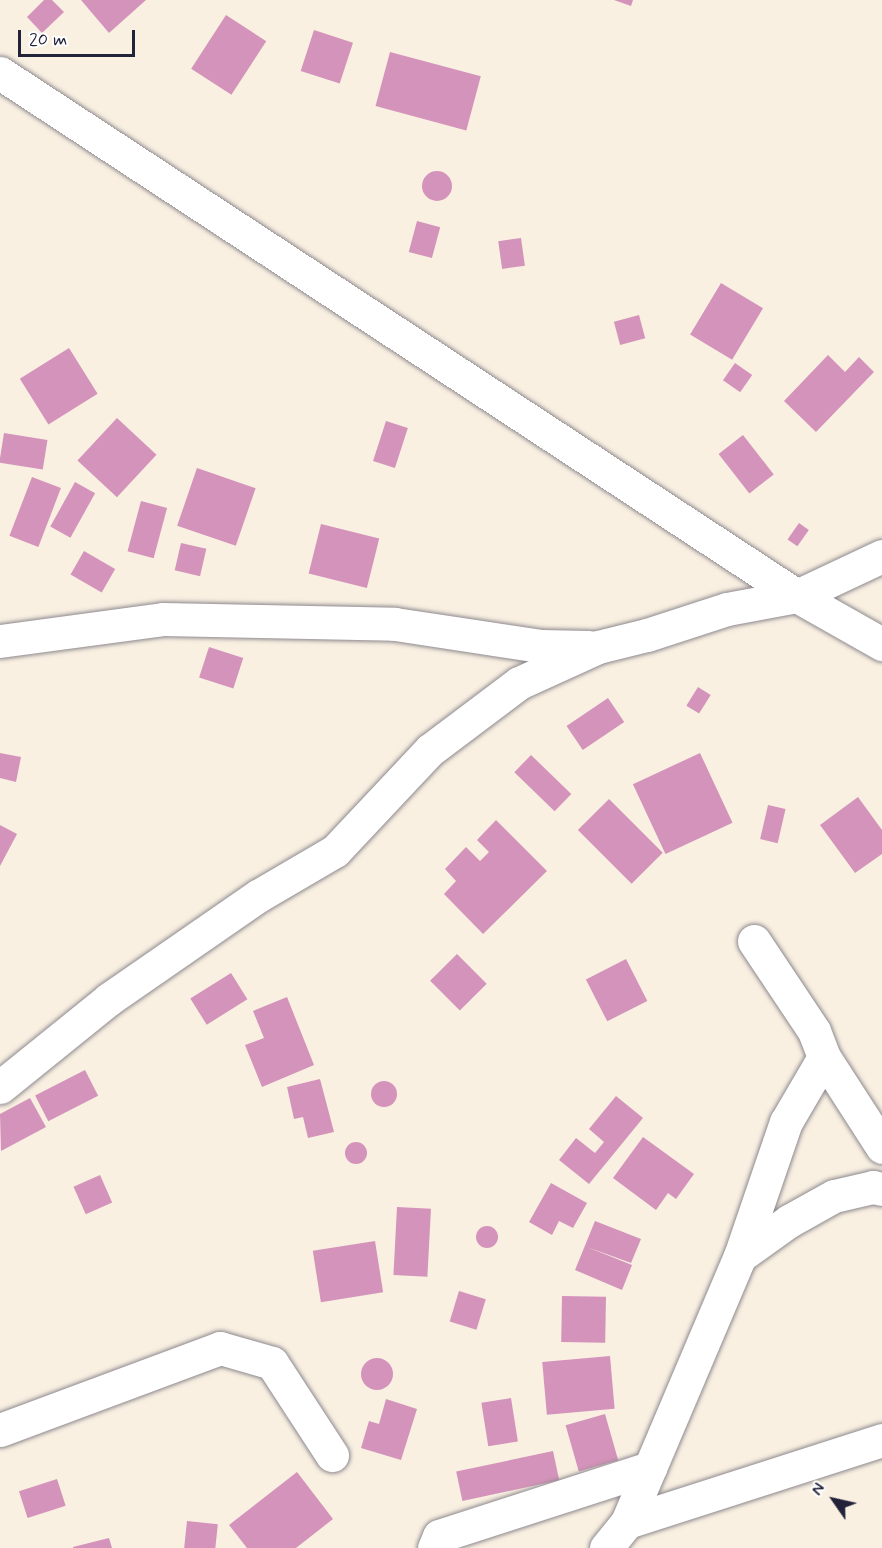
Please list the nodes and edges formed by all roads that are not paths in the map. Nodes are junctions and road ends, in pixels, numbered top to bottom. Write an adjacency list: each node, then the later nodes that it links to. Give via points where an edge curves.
1 (0, 73): 3 (street)
2 (882, 556): 3 (street)
3 (797, 596): 5 (street); 6 (street, via 727,609)
4 (0, 641): 6 (street, via 163,619 395,624 541,646)
5 (882, 644)
6 (598, 647): 9 (street, via 519,683 430,750 335,851 258,896 110,999)
7 (754, 941): 8 (street, via 814,1031)
8 (824, 1056): 10 (street); 12 (street, via 786,1122)
9 (0, 1087)
10 (882, 1146)
11 (882, 1189): 12 (street, via 873,1187 834,1196 789,1221)
12 (740, 1256): 16 (street)
13 (0, 1430): 15 (street, via 220,1348 272,1364)
14 (882, 1440): 17 (street)
15 (332, 1455)
16 (650, 1468): 17 (street); 18 (street, via 439,1536)
17 (627, 1522): 19 (street)
18 (434, 1548)
19 (606, 1548)

